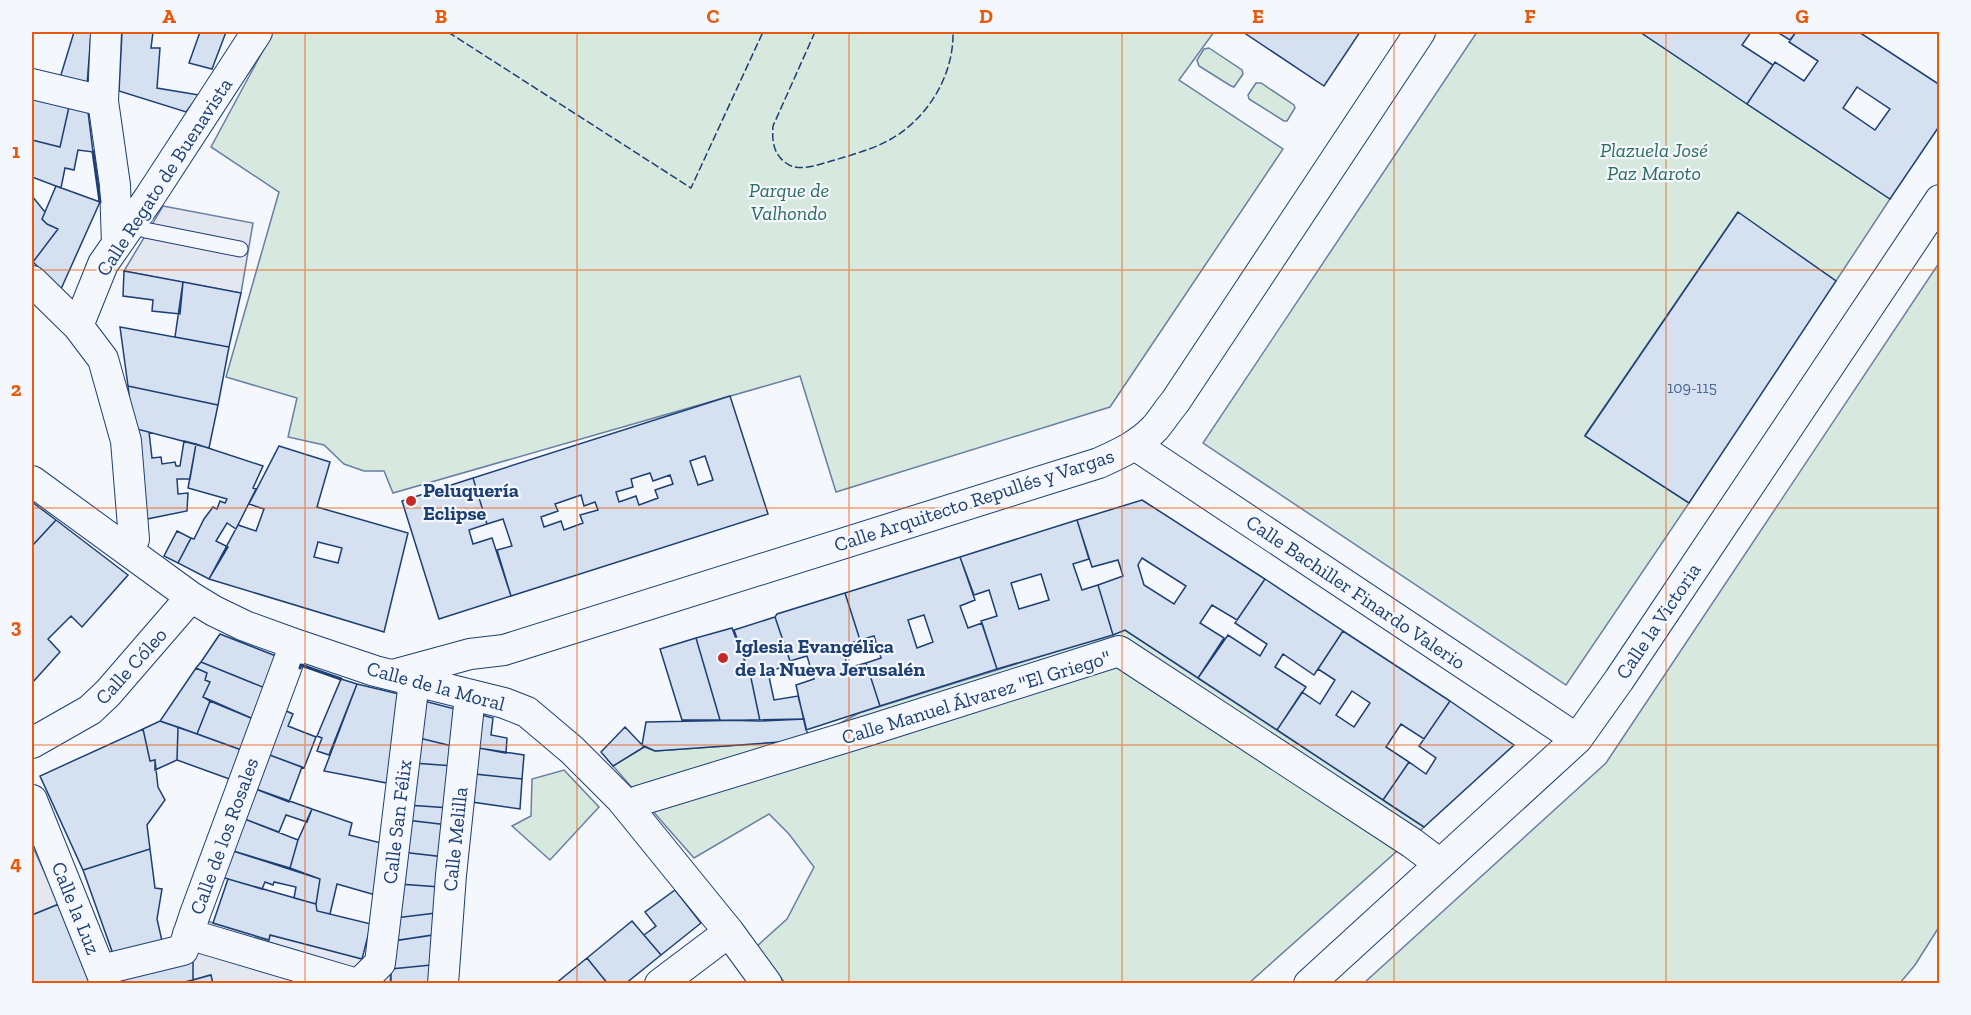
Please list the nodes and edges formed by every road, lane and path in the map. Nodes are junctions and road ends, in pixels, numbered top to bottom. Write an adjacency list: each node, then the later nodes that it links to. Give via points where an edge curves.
1 (106, 32): 5 (street)
2 (257, 32): 7 (street, Calle Regato de Buenavista)
3 (1420, 32): 12 (street, Calle Arquitecto Repullés y Vargas, via 1175,402 1155,428)
4 (32, 84): 5 (street)
5 (103, 101): 8 (street)
6 (1940, 200): 20 (street, Calle la Victoria)
7 (135, 217): 8 (street, Calle Regato de Buenavista); 9 (lane, via 146,230)
8 (117, 244): 11 (street, Calle Regato de Buenavista, via 103,264)
9 (240, 249)
10 (32, 280): 11 (street)
11 (78, 326): 14 (street, via 103,358 126,441)
12 (1135, 445): 17 (street, Calle Arquitecto Repullés y Vargas, via 1099,463); 20 (street, Calle Bachiller Finardo Valerio)
13 (32, 481): 15 (street, Calle de la Moral)
14 (134, 539)
15 (191, 597): 16 (street, Calle de la Moral, via 245,626); 21 (street, Calle Cóleo, via 90,710)
16 (295, 644): 18 (street, Calle de la Moral); 26 (street, Calle de los Rosales)
17 (504, 650): 18 (street, Calle Arquitecto Repullés y Vargas, via 470,654); 19 (street, Calle Arquitecto Repullés y Vargas, via 483,666)
18 (403, 678): 19 (street, Calle de la Moral); 28 (street, Calle San Félix, via 380,963)
19 (477, 697): 25 (street, Calle de la Moral, via 527,712 572,750 621,799); 29 (street, Calle Melilla, via 451,875)
20 (1577, 739): 24 (street, Calle la Victoria)
21 (32, 743)
22 (32, 800): 27 (street, Calle la Luz)
23 (638, 801): 24 (street, Calle Manuel Álvarez "El Griego", via 1119,651)
24 (1440, 864): 32 (street, Calle la Victoria)
25 (729, 932): 30 (street); 31 (street, Calle de la Moral)
26 (188, 934): 27 (street, Calle de los Rosales, via 183,950); 28 (street)
27 (104, 977)
28 (358, 984)
29 (443, 984)
30 (660, 984)
31 (767, 984)
32 (1309, 984)

